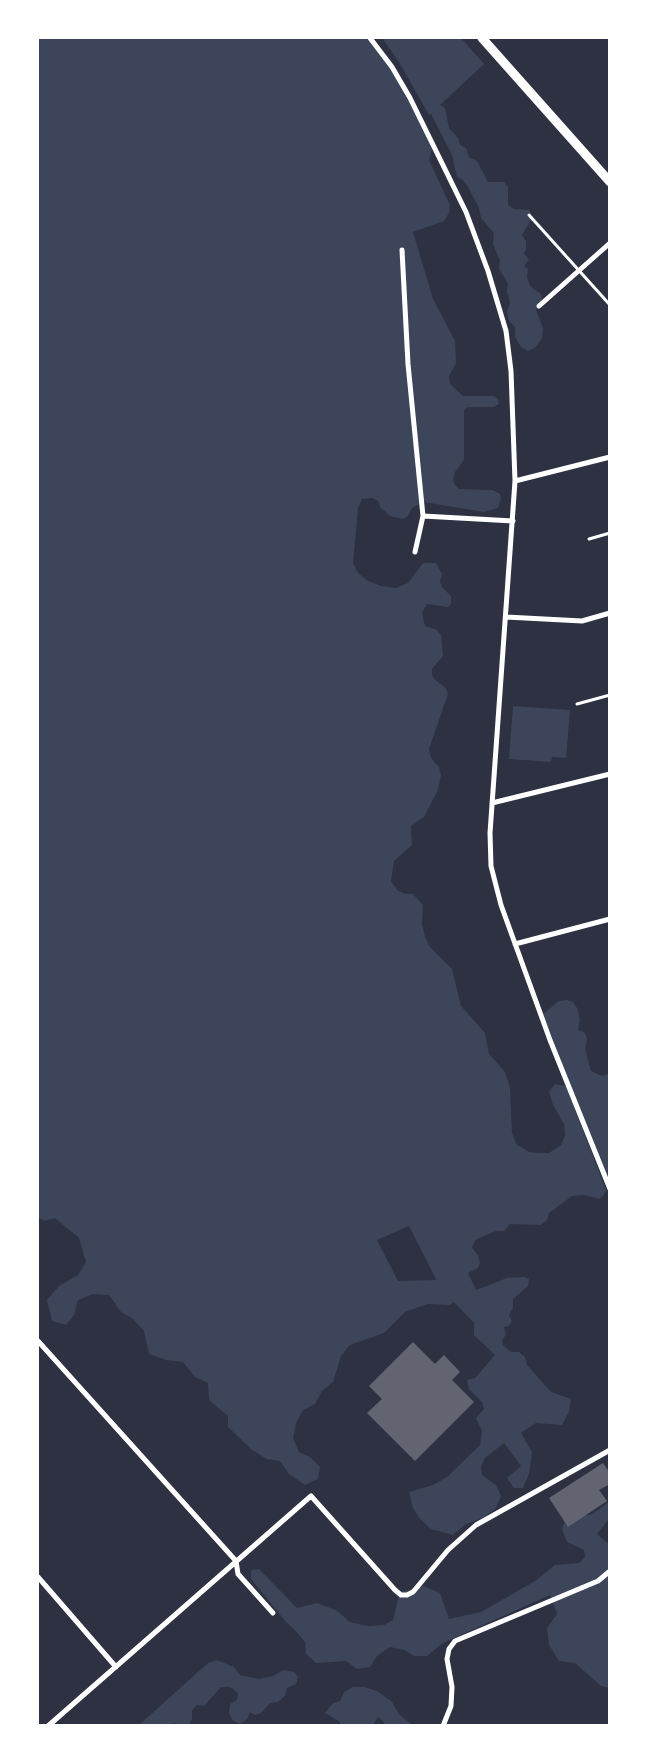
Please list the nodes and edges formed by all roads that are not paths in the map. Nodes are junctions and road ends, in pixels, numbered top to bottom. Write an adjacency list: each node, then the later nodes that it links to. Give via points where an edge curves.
1 (370, 38): 11 (street, via 410,98 466,212 488,271 509,350)
2 (482, 38): 3 (street)
3 (610, 182)
4 (529, 215): 7 (lane)
5 (610, 243): 7 (street)
6 (402, 250): 12 (street, via 408,364)
7 (578, 270): 8 (lane); 9 (street)
8 (610, 305)
9 (539, 306)
10 (610, 456): 11 (street)
11 (515, 481): 13 (street)
12 (423, 516): 13 (street); 16 (street)
13 (513, 521): 18 (street)
14 (610, 533): 15 (lane)
15 (589, 539)
16 (415, 552)
17 (610, 613): 18 (street, via 582,621)
18 (506, 617): 22 (street)
19 (610, 695): 20 (lane)
20 (577, 704)
21 (610, 774): 22 (street)
22 (492, 803): 24 (street, via 491,866)
23 (610, 919): 24 (street)
24 (515, 944): 25 (street)
25 (610, 1189)
26 (38, 1341): 28 (street)
27 (610, 1450): 28 (street, via 476,1525 407,1595 395,1590 311,1496)
28 (236, 1561): 31 (street, via 238,1574); 32 (street)
29 (610, 1572): 34 (street, via 598,1581 455,1641 448,1649 451,1706)
30 (38, 1577): 32 (street)
31 (272, 1613)
32 (116, 1667): 33 (street)
33 (48, 1726)
34 (443, 1726)

